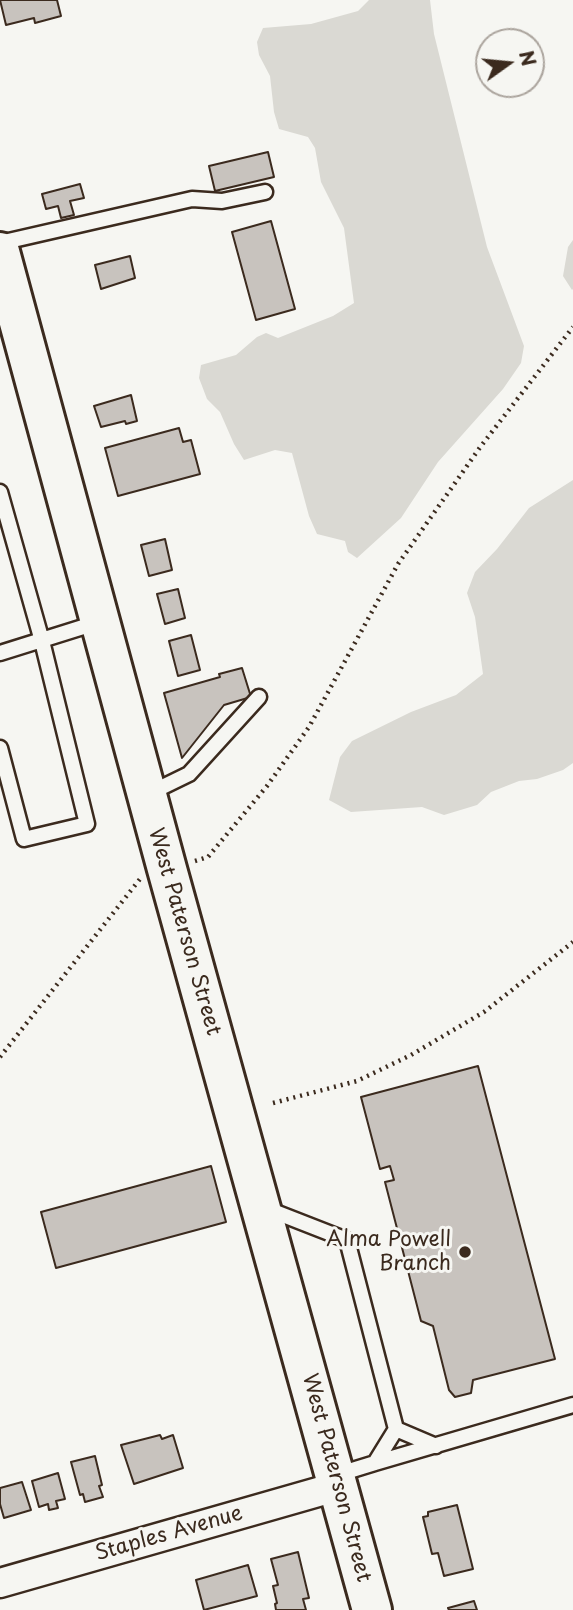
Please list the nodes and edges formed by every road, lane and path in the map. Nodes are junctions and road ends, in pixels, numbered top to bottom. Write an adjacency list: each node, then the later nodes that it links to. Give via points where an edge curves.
1 (265, 192): 2 (lane, via 222,201 192,199)
2 (0, 243)
3 (0, 252): 6 (street, West Paterson Street)
4 (573, 327): 12 (path, via 398,564 293,753 208,857)
5 (0, 492): 7 (lane)
6 (100, 622): 7 (lane); 11 (street, West Paterson Street)
7 (43, 641): 8 (lane); 10 (lane, via 87,824 24,839)
8 (0, 653)
9 (259, 698): 11 (lane, via 190,774)
10 (0, 748)
11 (146, 795): 12 (street, West Paterson Street)
12 (167, 869): 14 (path, via 138,880); 16 (street, West Paterson Street)
13 (573, 942): 15 (path, via 484,1012 421,1050 357,1081)
14 (0, 1057)
15 (273, 1103)
16 (261, 1206): 18 (lane, via 347,1240); 21 (street, West Paterson Street)
17 (573, 1405): 19 (lane)
18 (396, 1429): 19 (lane); 20 (lane)
19 (436, 1446): 20 (lane)
20 (374, 1463): 21 (lane)
21 (337, 1480): 22 (street, Staples Avenue); 23 (street, West Paterson Street)
22 (0, 1583)
23 (372, 1610)

